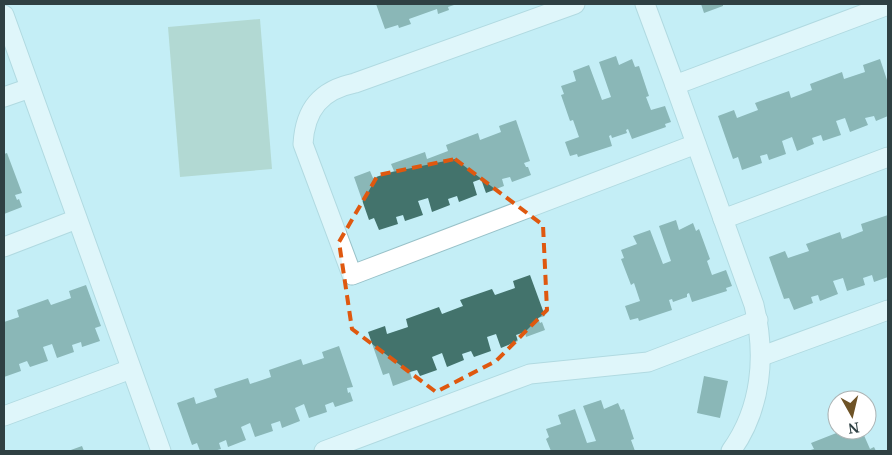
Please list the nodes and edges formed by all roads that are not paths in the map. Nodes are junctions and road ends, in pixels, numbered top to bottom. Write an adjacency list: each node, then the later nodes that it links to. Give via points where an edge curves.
1 (575, 4): 8 (lane, via 340,86 316,104 308,116 303,144 352,275)
2 (645, 4): 5 (lane)
3 (888, 5): 5 (lane)
4 (4, 15): 6 (lane)
5 (675, 85): 8 (lane)
6 (30, 88): 7 (lane); 10 (lane)
7 (4, 97)
8 (696, 144): 11 (lane)
9 (888, 157): 11 (lane)
10 (77, 219): 12 (lane); 16 (lane)
11 (723, 219): 14 (lane)
12 (4, 246)
13 (888, 310): 15 (lane)
14 (758, 320): 15 (lane); 19 (lane, via 648,362 530,374)
15 (762, 356): 20 (lane, via 754,403)
16 (132, 369): 17 (lane); 18 (lane)
17 (4, 416)
18 (161, 451)
19 (324, 451)
20 (731, 451)

